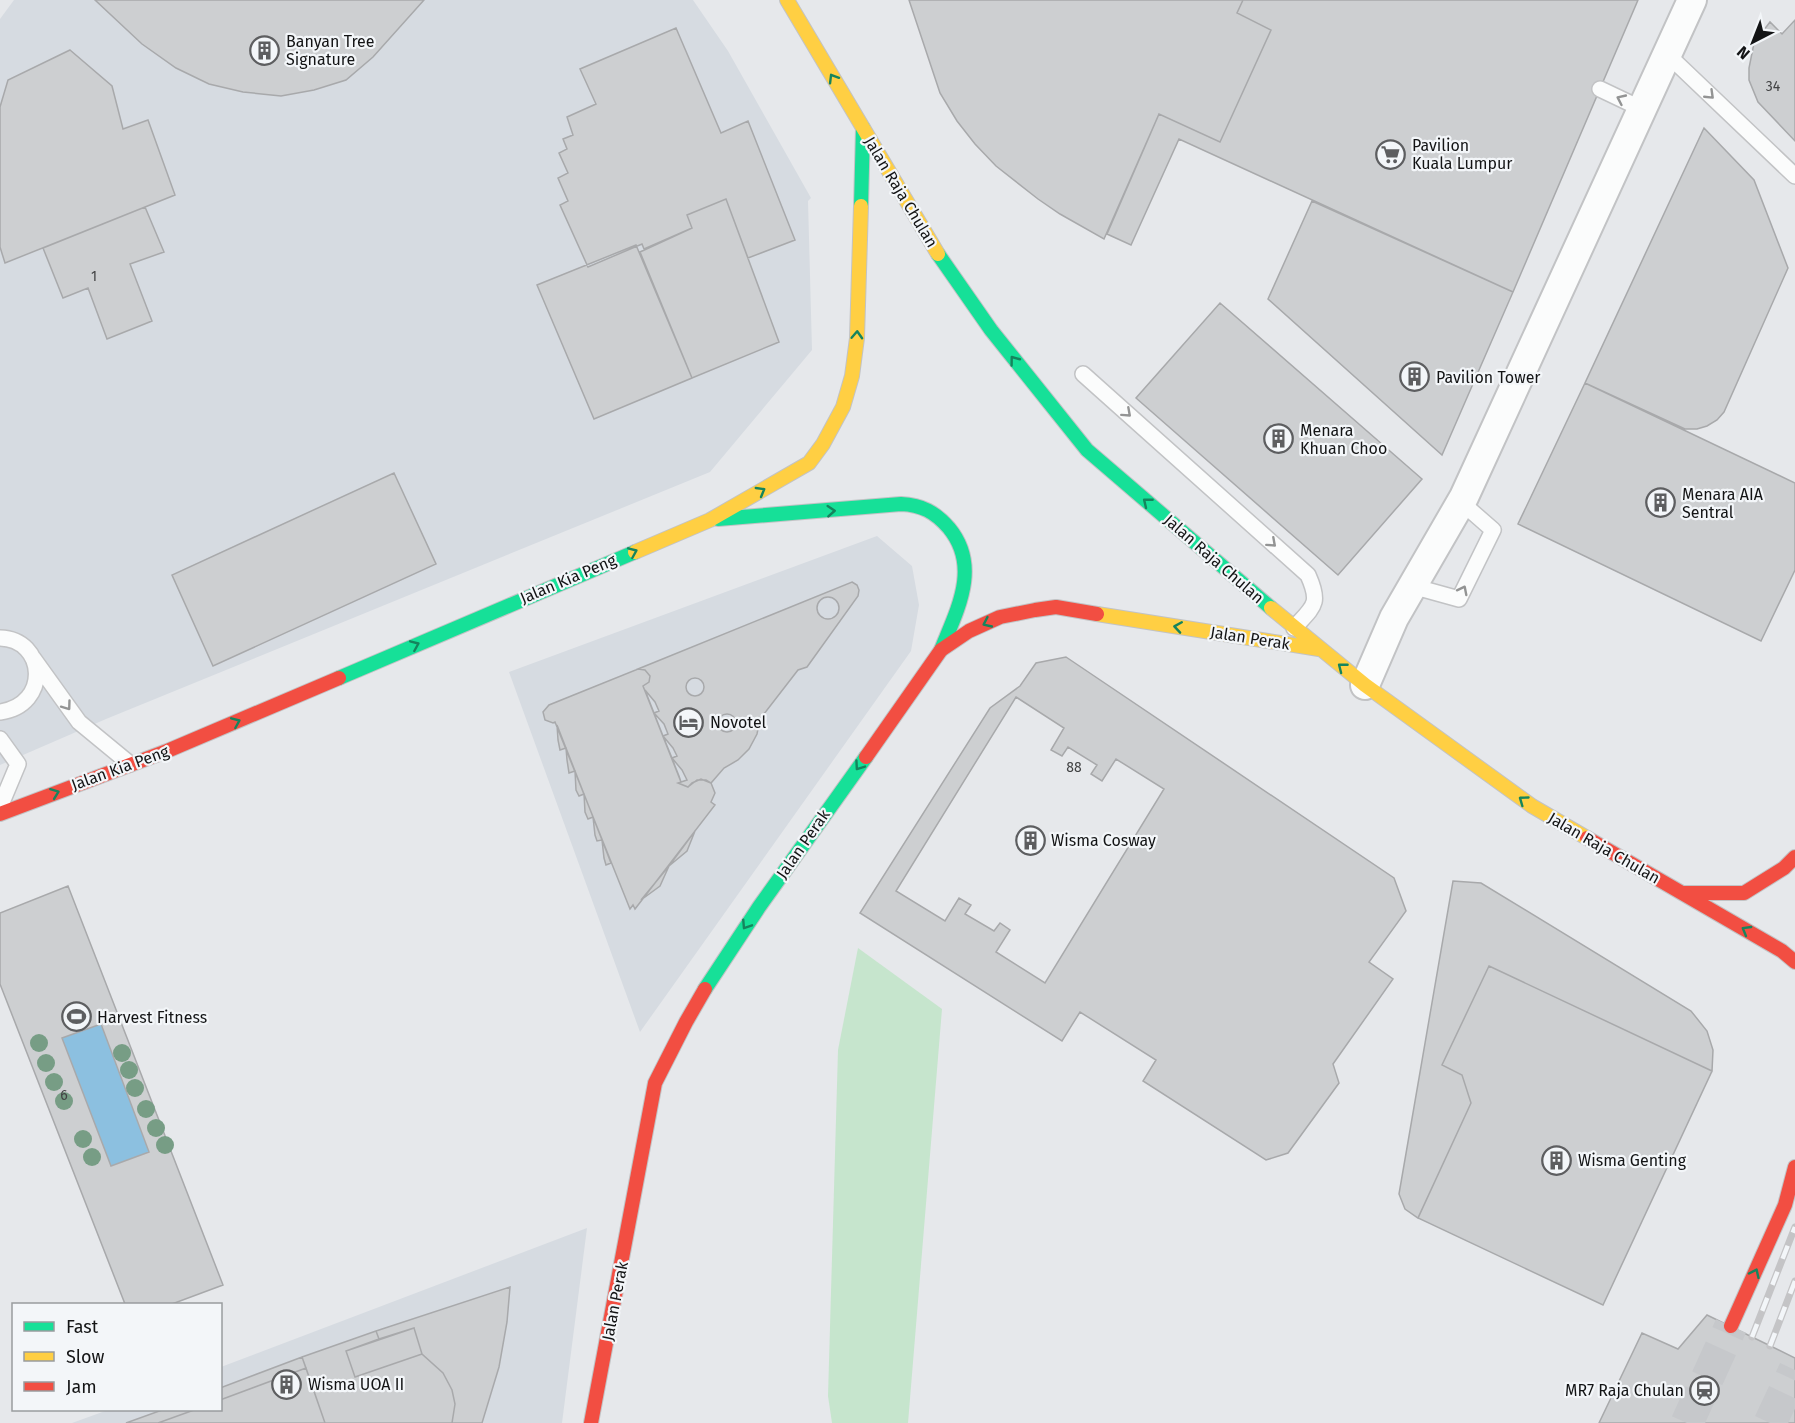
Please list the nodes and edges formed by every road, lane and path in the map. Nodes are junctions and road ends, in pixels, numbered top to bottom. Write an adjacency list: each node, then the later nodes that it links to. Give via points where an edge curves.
1 (787, 0): 6 (street, Jalan Raja Chulan, one-way to 1)
2 (1692, 0): 3 (street)
3 (1667, 54): 5 (street); 7 (lane, one-way to 7)
4 (1600, 89): 5 (lane, one-way to 4)
5 (1642, 109): 9 (street)
6 (863, 128): 10 (street, Jalan Kia Peng, one-way to 6, via 809,463 843,407 857,338); 12 (street, Jalan Raja Chulan, one-way to 6, via 1087,450 964,292)
7 (1795, 176)
8 (1083, 374): 12 (lane, one-way to 12, via 1308,575 1316,593 1313,607)
9 (1461, 502): 11 (street); 11 (lane, one-way to 9, via 1459,599 1493,530)
10 (710, 520): 15 (street, one-way to 15, via 920,505 936,515 961,543 966,566 963,593); 20 (street, Jalan Kia Peng, one-way to 10)
11 (1412, 586): 17 (street)
12 (1294, 628): 14 (street, Jalan Raja Chulan)
13 (1, 638): 16 (lane, via 15,641)
14 (1319, 649): 15 (street, Jalan Perak, one-way to 15, via 1056,607 998,617); 17 (street, Jalan Raja Chulan, one-way to 14)
15 (942, 650): 28 (street, Jalan Perak, one-way to 28, via 750,918 670,1049 655,1083)
16 (33, 658): 18 (lane, via 36,682 32,694 13,710); 20 (lane, one-way to 20, via 79,722)
17 (1365, 685): 24 (street, Jalan Raja Chulan, one-way to 17, via 1532,806)
18 (0, 712)
19 (0, 740): 21 (lane, via 18,764)
20 (130, 764): 22 (street, Jalan Kia Peng, one-way to 20)
21 (0, 807)
22 (0, 814)
23 (1795, 857): 24 (street, via 1744,893)
24 (1682, 893): 25 (street, Jalan Raja Chulan, one-way to 24)
25 (1795, 962)
26 (1795, 1167): 27 (street, one-way to 26, via 1778,1223)
27 (1731, 1326)
28 (591, 1423)

